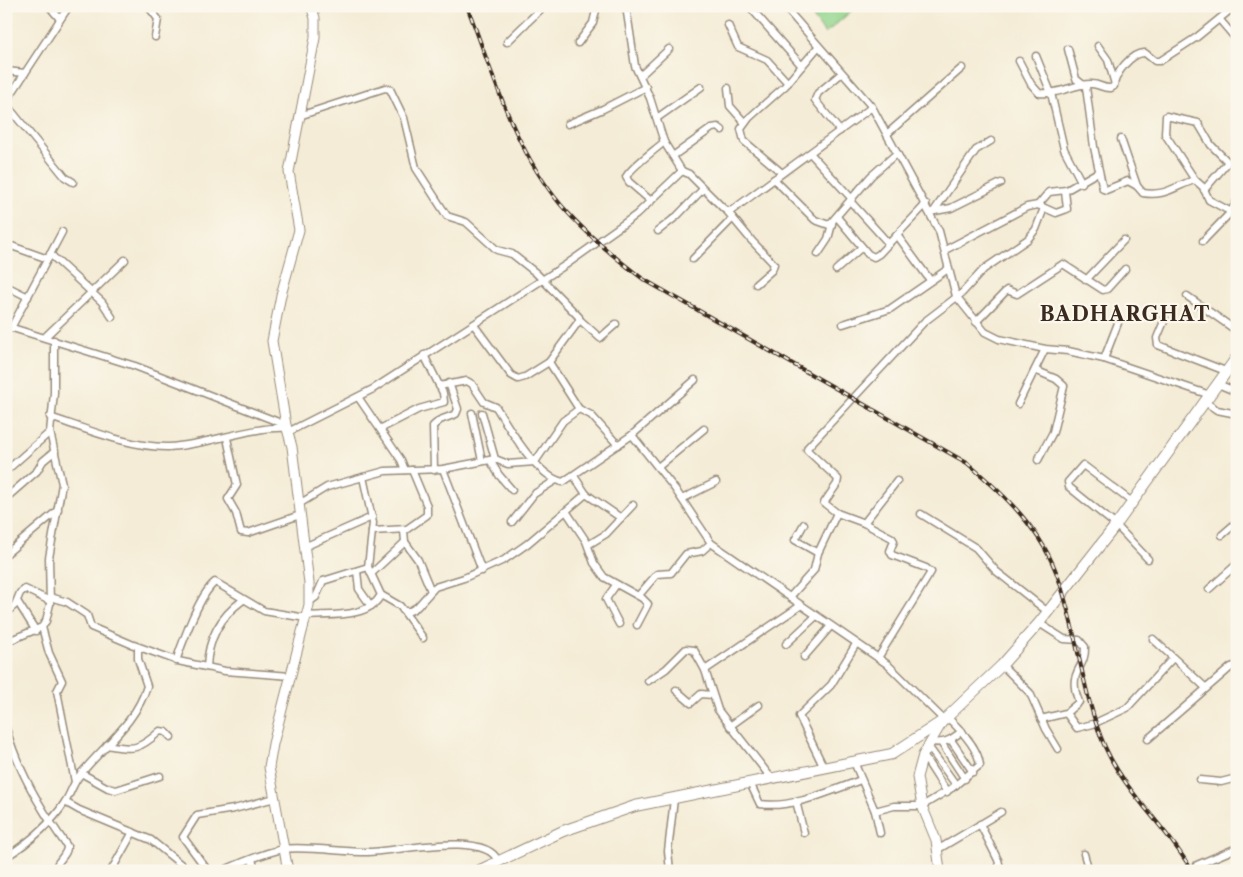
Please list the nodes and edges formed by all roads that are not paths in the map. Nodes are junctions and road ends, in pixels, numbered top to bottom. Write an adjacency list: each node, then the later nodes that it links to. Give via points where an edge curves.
1 (49, 6): 11 (street)
2 (69, 6): 11 (street)
3 (148, 6): 14 (street, via 158,19)
4 (311, 6): 39 (street, via 315,38)
5 (544, 6): 16 (street)
6 (597, 6): 17 (street, via 594,20)
7 (626, 6): 29 (street, via 633,59)
8 (749, 6): 24 (street)
9 (784, 6): 19 (street)
10 (1235, 6): 12 (street)
11 (60, 19): 27 (street)
12 (1220, 20): 15 (street); 30 (street, via 1160,61 1146,53 1137,54)
13 (728, 25): 31 (street, via 738,48 767,60)
14 (156, 37)
15 (1237, 40)
16 (507, 42)
17 (578, 42)
18 (1098, 46): 30 (street, via 1108,60)
19 (818, 47): 24 (street); 28 (street)
20 (669, 49): 29 (street)
21 (1068, 50): 32 (street, via 1076,79)
22 (1036, 56): 36 (street)
23 (1019, 61): 36 (street, via 1039,93)
24 (802, 66): 31 (street)
25 (962, 68): 45 (street)
26 (6, 70): 27 (street)
27 (24, 73): 37 (street)
28 (842, 73): 38 (street); 44 (street, via 818,93 815,100)
29 (640, 76): 33 (street)
30 (1114, 81): 32 (street, via 1114,86 1108,89 1092,84)
31 (788, 83): 41 (street)
32 (1085, 86): 36 (street); 53 (street)
33 (646, 87): 40 (street); 42 (street)
34 (702, 87): 40 (street)
35 (728, 88): 41 (street, via 730,106)
36 (1051, 93): 59 (street, via 1064,149)
37 (6, 103): 57 (street, via 65,178)
38 (872, 107): 44 (street); 45 (street)
39 (299, 116): 91 (street, via 390,89 404,118 416,168 447,216 466,222 497,250 512,254); 132 (street, via 289,172 299,230 272,341)
40 (657, 118): 48 (street)
41 (745, 123): 54 (street, via 741,133 744,141)
42 (568, 124)
43 (722, 130): 51 (street, via 712,128)
44 (840, 131): 49 (street)
45 (887, 134): 50 (street)
46 (1121, 139): 60 (street)
47 (991, 141): 70 (street, via 976,150)
48 (664, 142): 51 (street); 66 (street, via 626,176)
49 (810, 153): 54 (street); 64 (street)
50 (897, 153): 64 (street); 67 (street)
51 (672, 156): 52 (street)
52 (682, 170): 61 (street); 66 (street)
53 (1098, 172): 59 (street); 60 (street, via 1105,190 1126,181)
54 (782, 173): 55 (street)
55 (774, 179): 69 (street); 74 (street, via 815,220)
56 (1195, 180): 60 (street, via 1174,190 1151,194 1143,193); 63 (street); 63 (street, via 1165,134 1166,116 1198,123 1212,148 1228,162)
57 (73, 182)
58 (1000, 183): 70 (street, via 952,208 944,207)
59 (1082, 183): 62 (street)
60 (1136, 186)
61 (703, 189): 69 (street); 75 (street)
62 (1066, 190): 68 (street, via 1049,192); 68 (street, via 1066,211 1056,213)
63 (1204, 190): 71 (street, via 1209,200)
64 (851, 200): 73 (street); 81 (street)
65 (1237, 200): 71 (street)
66 (651, 201): 91 (street, via 615,231)
67 (926, 204): 70 (street); 77 (street)
68 (1041, 206): 83 (street, via 1027,207); 97 (street, via 1032,236 984,269)
69 (728, 211): 72 (street)
70 (932, 212): 83 (street)
71 (1234, 213): 79 (street)
72 (733, 218): 86 (street); 94 (street, via 774,264)
73 (837, 218): 74 (street); 82 (street)
74 (832, 224): 84 (street, via 828,239)
75 (658, 231)
76 (62, 232): 85 (street)
77 (897, 236): 81 (street); 92 (street)
78 (1124, 240): 93 (street)
79 (1203, 241)
80 (6, 244): 85 (street)
81 (889, 244): 82 (street, via 874,257)
82 (862, 247): 90 (street)
83 (945, 250): 89 (street)
84 (818, 254)
85 (49, 257): 96 (street); 99 (street)
86 (693, 259)
87 (125, 260): 96 (street)
88 (1125, 268): 93 (street, via 1105,289)
89 (948, 269): 92 (street); 97 (street)
90 (836, 270)
91 (543, 280): 101 (street); 105 (street)
92 (930, 280): 107 (street, via 890,308)
93 (1086, 280): 103 (street, via 1063,264 1017,294 1006,290)
94 (756, 284)
95 (6, 286): 99 (street)
96 (90, 292): 100 (street); 110 (street)
97 (956, 296): 103 (street); 163 (street, via 924,322 807,448 838,479 824,503)
98 (1187, 296): 109 (street)
99 (28, 297): 108 (street)
100 (112, 317)
101 (579, 319): 106 (street, via 600,338); 117 (street)
102 (1165, 319): 119 (street, via 1157,338 1158,345)
103 (976, 322): 113 (street, via 993,336)
104 (1118, 323): 116 (street)
105 (474, 324): 114 (street); 117 (street, via 518,380)
106 (616, 324)
107 (843, 324)
108 (9, 327): 110 (street)
109 (1237, 330)
110 (45, 338): 111 (street)
111 (54, 340): 131 (street, via 54,393); 132 (street, via 134,366)
112 (1237, 347): 119 (main road)
113 (1045, 349): 116 (street); 118 (street)
114 (424, 355): 122 (street); 124 (street)
115 (1237, 357): 119 (main road)
116 (1104, 359): 125 (street)
117 (548, 362): 127 (street)
118 (1035, 370): 126 (street); 141 (street, via 1064,386 1053,432)
119 (1221, 377): 123 (street); 125 (main road)
120 (695, 380): 136 (street)
121 (449, 383): 122 (street); 143 (street, via 472,384 484,402 496,407 505,425); 147 (street, via 458,409 456,414 433,426)
122 (439, 386): 133 (street, via 444,400 442,404 420,409)
123 (1237, 392)
124 (358, 397): 132 (street); 133 (street)
125 (1208, 398): 130 (street, via 1217,410); 158 (main road)
126 (1018, 404)
127 (579, 409): 138 (street, via 591,415); 143 (street, via 563,421)
128 (472, 413): 142 (street)
129 (482, 414): 140 (street)
130 (1237, 414)
131 (50, 417): 135 (street); 137 (street, via 154,447)
132 (287, 428): 137 (street); 159 (street)
133 (380, 429): 146 (street)
134 (704, 429): 144 (street)
135 (50, 432): 139 (street); 148 (street)
136 (632, 435): 138 (street); 144 (street)
137 (227, 438): 165 (street, via 238,485 228,499 241,532 248,533)
138 (618, 445): 149 (street)
139 (55, 451): 156 (street); 161 (street, via 62,475)
140 (493, 460): 142 (street); 143 (street, via 508,464); 154 (street, via 499,475)
141 (1038, 460)
142 (482, 461): 145 (street)
143 (535, 462): 151 (street)
144 (658, 467): 157 (street)
145 (443, 469): 147 (street); 186 (street)
146 (409, 470): 147 (street); 150 (street); 173 (street, via 428,512)
147 (434, 470)
148 (6, 471)
149 (574, 476): 151 (street, via 565,482); 155 (street)
150 (363, 477): 159 (street, via 327,487); 166 (street)
151 (556, 480): 168 (street, via 534,494)
152 (897, 481): 170 (street)
153 (716, 482): 157 (street)
154 (512, 490)
155 (586, 494): 162 (street); 167 (street)
156 (6, 498)
157 (682, 499): 177 (street)
158 (1132, 502): 172 (main road); 172 (street, via 1083,465 1068,482 1069,487)
159 (299, 504): 165 (street)
160 (633, 505): 167 (street)
161 (58, 510): 181 (street); 194 (street, via 49,558)
162 (566, 511): 178 (street); 186 (street, via 527,544)
163 (838, 512): 170 (street); 180 (street)
164 (921, 514): 201 (street, via 976,548 996,571)
165 (300, 515): 179 (street)
166 (372, 517): 174 (street); 179 (street)
167 (621, 518): 178 (street, via 606,534)
168 (512, 522)
169 (1237, 522): 175 (street)
170 (864, 523): 217 (street, via 893,540 890,551 894,556 931,571)
171 (804, 524): 180 (street, via 795,540)
172 (1116, 525): 182 (street); 201 (main road)
173 (404, 530): 174 (street); 176 (street)
174 (372, 531): 184 (street)
175 (1222, 535)
176 (405, 542): 187 (street); 190 (street, via 418,560)
177 (710, 543): 192 (street, via 702,551 686,554 671,573 657,574); 193 (street)
178 (588, 545): 188 (street, via 599,572)
179 (304, 547): 197 (street)
180 (818, 553): 193 (street, via 813,571)
181 (6, 554)
182 (1148, 559)
183 (1237, 564): 189 (street)
184 (368, 567): 185 (street); 187 (street)
185 (357, 571): 197 (street, via 324,581 316,597); 198 (street, via 359,589)
186 (482, 571): 190 (street, via 439,585)
187 (372, 573): 191 (street)
188 (616, 585): 192 (street); 205 (street, via 606,599)
189 (1209, 589)
190 (431, 591): 200 (street, via 417,607)
191 (381, 595): 198 (street); 200 (street)
192 (640, 597): 206 (street, via 648,604)
193 (790, 597): 199 (street)
194 (50, 599): 196 (street, via 25,589 20,592); 209 (street, via 46,621); 215 (street, via 67,602 87,615 91,626)
195 (244, 600): 203 (street, via 270,613); 219 (street, via 213,584 184,635); 222 (street, via 221,620 207,653)
196 (17, 602): 202 (street); 209 (street)
197 (309, 602): 203 (street)
198 (372, 606): 203 (street, via 356,612)
199 (800, 606): 204 (street); 223 (street)
200 (404, 611): 210 (street)
201 (1048, 612): 207 (main road)
202 (6, 613)
203 (306, 617): 224 (street)
204 (815, 617): 208 (street); 213 (street)
205 (618, 624)
206 (637, 624)
207 (1039, 624): 221 (main road); 230 (street, via 1064,639 1079,640 1085,647 1074,678 1080,702)
208 (830, 626): 214 (street); 216 (street)
209 (39, 629): 212 (street); 254 (street, via 62,681 57,691)
210 (423, 638)
211 (1153, 639): 218 (street)
212 (6, 642)
213 (786, 644)
214 (856, 644): 217 (street); 245 (street, via 831,685 799,716)
215 (138, 647): 219 (street); 241 (street, via 138,659 146,678 144,694 124,727)
216 (804, 658)
217 (878, 658): 231 (street)
218 (1172, 658): 226 (street); 230 (street, via 1121,712 1077,728)
219 (176, 661): 222 (street)
220 (1237, 664): 226 (street)
221 (1002, 665): 231 (main road); 232 (street, via 1028,692)
222 (207, 667): 224 (street)
223 (705, 670): 225 (street, via 696,651 689,648); 228 (street)
224 (291, 676): 258 (street, via 273,744 270,767)
225 (648, 681)
226 (1206, 688): 237 (street)
227 (676, 690): 228 (street, via 690,702 701,694)
228 (712, 695): 233 (street)
229 (759, 705): 233 (street)
230 (1066, 713): 232 (street)
231 (946, 718): 235 (street); 239 (street); 244 (main road, via 892,754)
232 (1041, 719): 242 (street)
233 (730, 726): 251 (street)
234 (6, 728): 265 (street, via 21,769)
235 (962, 731): 238 (street); 246 (street, via 980,763)
236 (171, 737): 241 (street, via 160,731 133,749)
237 (1148, 739)
238 (952, 740): 240 (street); 246 (street)
239 (930, 744): 240 (street); 243 (street); 256 (street)
240 (942, 744): 249 (street)
241 (107, 745): 247 (street)
242 (1058, 749)
243 (923, 755): 257 (street); 262 (street, via 917,777)
244 (854, 762): 245 (main road); 252 (street)
245 (824, 768): 251 (main road)
246 (972, 772): 249 (street)
247 (81, 773): 248 (street, via 116,790); 254 (street)
248 (160, 776)
249 (965, 778): 256 (street)
250 (1237, 778): 253 (street, via 1220,782)
251 (772, 779): 255 (main road)
252 (861, 780): 260 (street); 263 (street)
253 (1200, 780)
254 (75, 782): 261 (street)
255 (750, 783): 259 (main road); 260 (street, via 761,805)
256 (956, 785): 257 (street)
257 (947, 792): 262 (street)
258 (275, 798): 271 (street); 282 (street, via 234,809 197,814 183,837)
259 (674, 799): 276 (main road, via 635,806 563,831); 287 (street, via 668,851)
260 (796, 801): 268 (street)
261 (65, 802): 265 (street); 267 (street)
262 (922, 806): 263 (street, via 894,806); 272 (street, via 934,832)
263 (874, 811): 269 (street)
264 (1001, 812): 266 (street)
265 (49, 821): 274 (street, via 31,840); 279 (street, via 68,849)
266 (980, 824): 272 (street); 289 (street)
267 (133, 832): 278 (street, via 158,844); 280 (street)
268 (804, 833)
269 (880, 833)
270 (1237, 848): 277 (street)
271 (283, 849): 275 (street); 276 (street, via 370,852 442,845 488,850 496,855); 285 (street)
272 (937, 850): 288 (street)
273 (1084, 854): 290 (street)
274 (6, 857)
275 (252, 859): 283 (street); 284 (street)
276 (498, 862): 286 (main road)
277 (1197, 865)
278 (182, 868): 281 (street)
279 (55, 871)
280 (111, 871)
281 (189, 871)
282 (208, 871)
283 (222, 871)
284 (256, 871)
285 (288, 871)
286 (478, 871)
287 (670, 871)
288 (940, 871)
289 (1001, 871)
290 (1089, 871)

